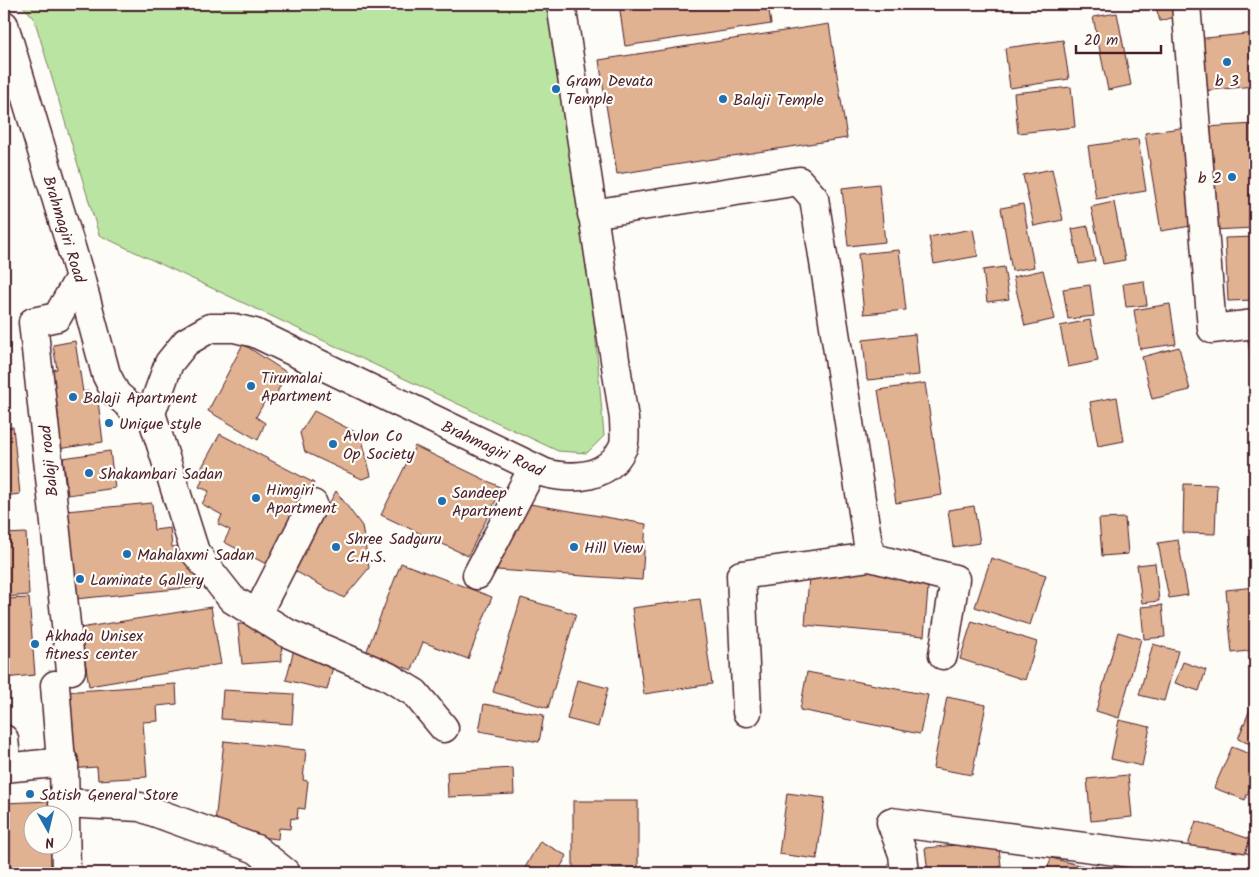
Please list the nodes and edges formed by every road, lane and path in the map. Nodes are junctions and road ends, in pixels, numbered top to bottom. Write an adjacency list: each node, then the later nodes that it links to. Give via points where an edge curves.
1 (561, 4): 4 (street, Brahmagiri Road)
2 (1186, 4): 6 (street, via 1212,328)
3 (4, 25): 5 (street, Brahmagiri Road)
4 (592, 214): 8 (street, Brahmagiri Road, via 624,419 624,446 611,464 589,477 566,478); 10 (street, via 799,181 814,198)
5 (80, 277): 7 (street, Brahmagiri Road, via 106,374 116,394 130,406); 17 (street, Balaji road, via 57,317 33,322 63,677)
6 (1255, 324)
7 (151, 413): 8 (street, Brahmagiri Road, via 169,363 186,342 210,328 234,328 255,334); 12 (street, via 196,552 232,599)
8 (534, 468): 11 (street)
9 (313, 504): 12 (street)
10 (870, 557): 13 (street, via 955,579); 14 (street, via 741,575)
11 (477, 575)
12 (257, 614): 15 (street, via 287,632 408,688)
13 (943, 655)
14 (747, 712)
15 (444, 728)
16 (4, 739): 18 (street)
17 (61, 762): 18 (street); 19 (street, via 64,762)
18 (6, 768)
19 (63, 803): 21 (street, via 140,807 256,849); 22 (street)
20 (1255, 869): 23 (street, via 891,822 903,854)
21 (284, 872)
22 (66, 873)
23 (905, 873)

